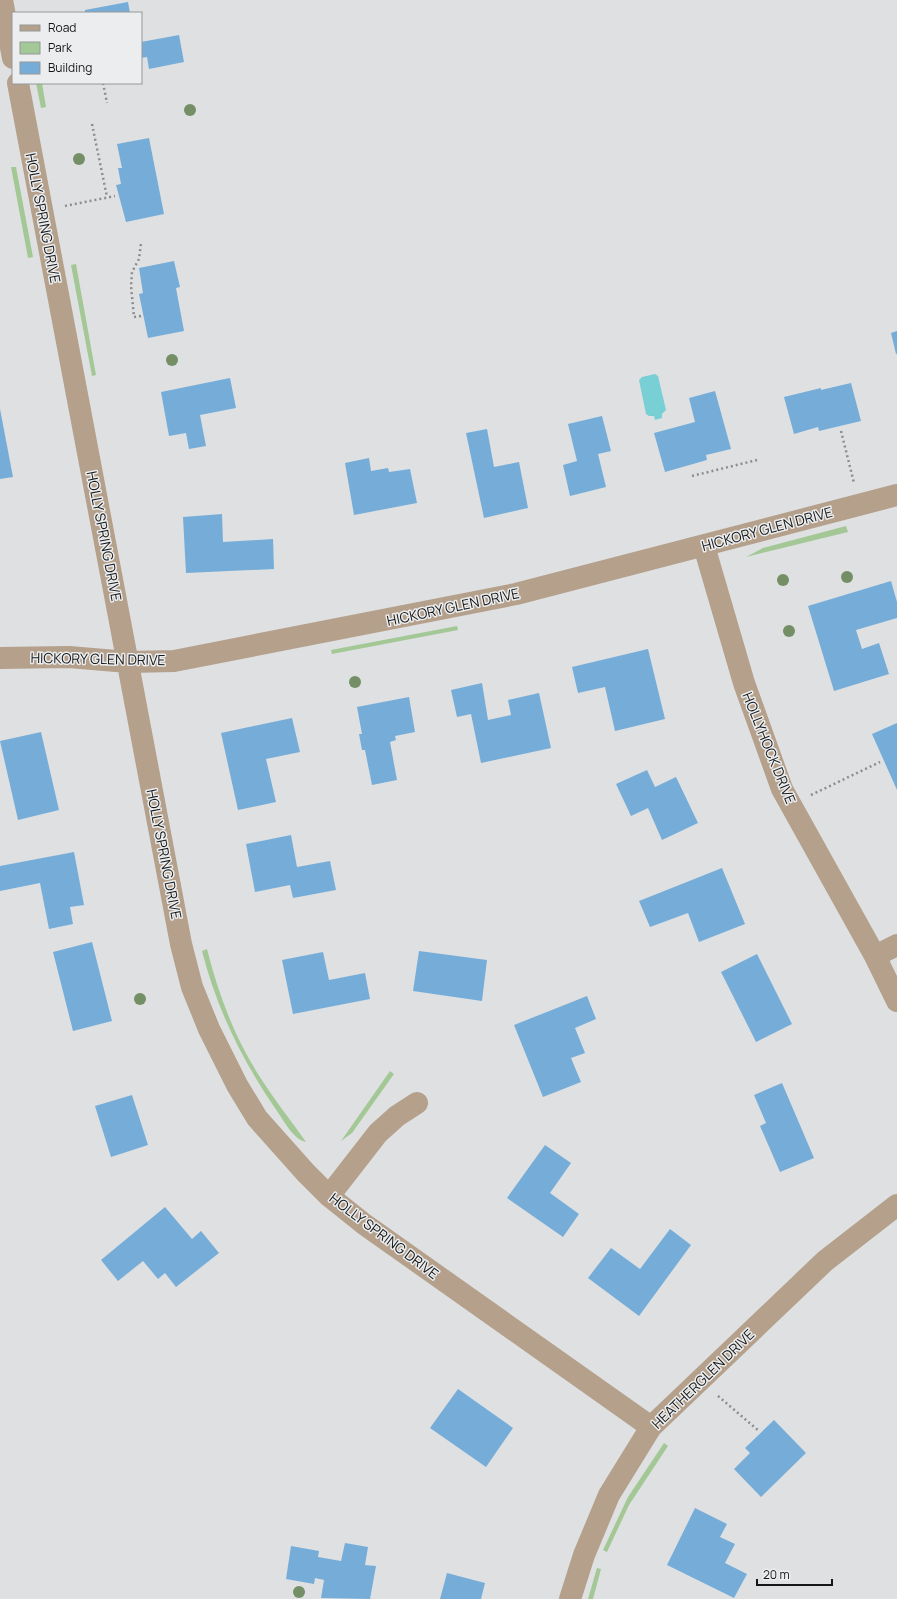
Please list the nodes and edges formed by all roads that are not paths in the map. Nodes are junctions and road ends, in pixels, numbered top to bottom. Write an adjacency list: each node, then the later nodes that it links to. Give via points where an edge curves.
1 (2, 0): 2 (street)
2 (12, 53)
3 (18, 84): 7 (street, HOLLY SPRING DRIVE)
4 (897, 495): 5 (street, HICKORY GLEN DRIVE)
5 (704, 546): 7 (street, HICKORY GLEN DRIVE, via 462,606 174,661); 9 (street, HOLLYHOCK DRIVE, via 744,683 782,789)
6 (0, 658): 7 (street, HICKORY GLEN DRIVE, via 69,657)
7 (128, 662): 12 (street, HOLLY SPRING DRIVE, via 181,944 192,987 220,1052 257,1118)
8 (897, 945): 9 (street)
9 (875, 956): 10 (street, HOLLYHOCK DRIVE)
10 (897, 1000)
11 (417, 1102): 12 (street, via 378,1133)
12 (329, 1196): 14 (street, HOLLY SPRING DRIVE, via 364,1224)
13 (897, 1205): 14 (street, HEATHERGLEN DRIVE, via 825,1261)
14 (652, 1428): 15 (street, HEATHERGLEN DRIVE, via 609,1495 584,1555)
15 (570, 1599)

